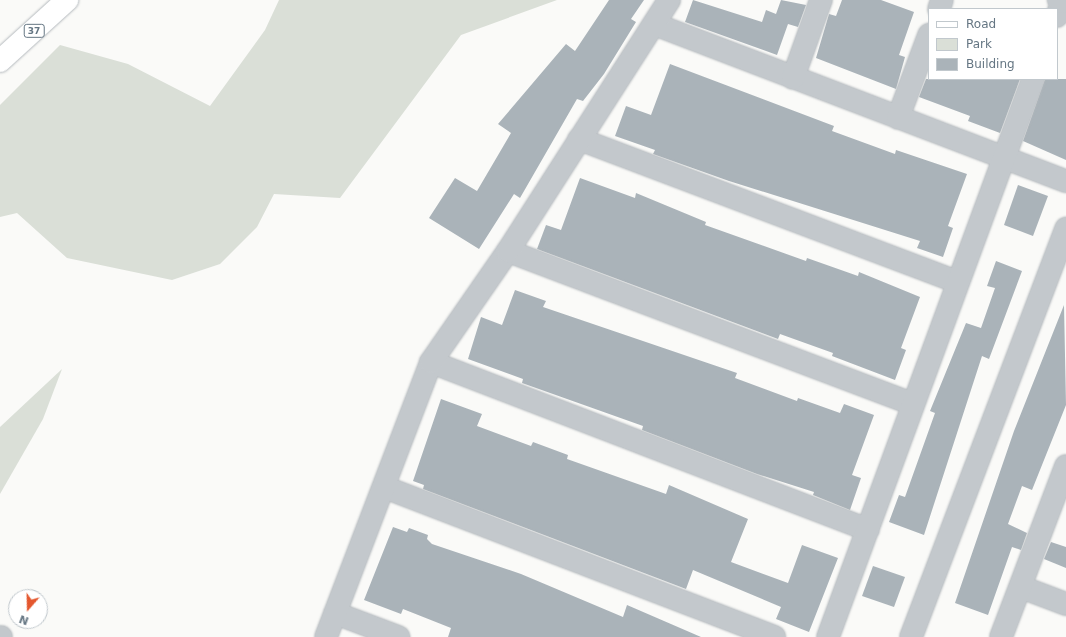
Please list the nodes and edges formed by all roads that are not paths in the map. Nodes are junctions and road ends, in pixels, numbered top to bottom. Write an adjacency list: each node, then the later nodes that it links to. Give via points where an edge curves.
1 (67, 0): 8 (main road, 37)
2 (669, 0): 6 (street)
3 (821, 0): 9 (street)
4 (1059, 0): 5 (street, via 1062,2)
5 (1058, 13)
6 (654, 24): 9 (street); 12 (street)
7 (928, 37): 11 (street)
8 (0, 62)
9 (793, 78): 11 (street)
10 (1033, 80): 13 (street)
11 (898, 118): 13 (street)
12 (579, 139): 16 (street); 17 (street)
13 (1003, 158): 14 (street); 17 (street)
14 (1066, 181)
15 (1066, 228): 30 (street)
16 (508, 251): 18 (street); 19 (street)
17 (957, 282): 19 (street)
18 (431, 362): 21 (street); 22 (street)
19 (912, 404): 22 (street)
20 (1066, 467): 23 (street)
21 (384, 487): 25 (street); 28 (street)
22 (868, 530): 29 (street)
23 (1021, 587): 24 (street); 31 (street)
24 (1066, 604)
25 (335, 613): 26 (street); 27 (street)
26 (326, 637)
27 (399, 637)
28 (774, 637)
29 (828, 637)
30 (911, 637)
31 (1001, 637)

